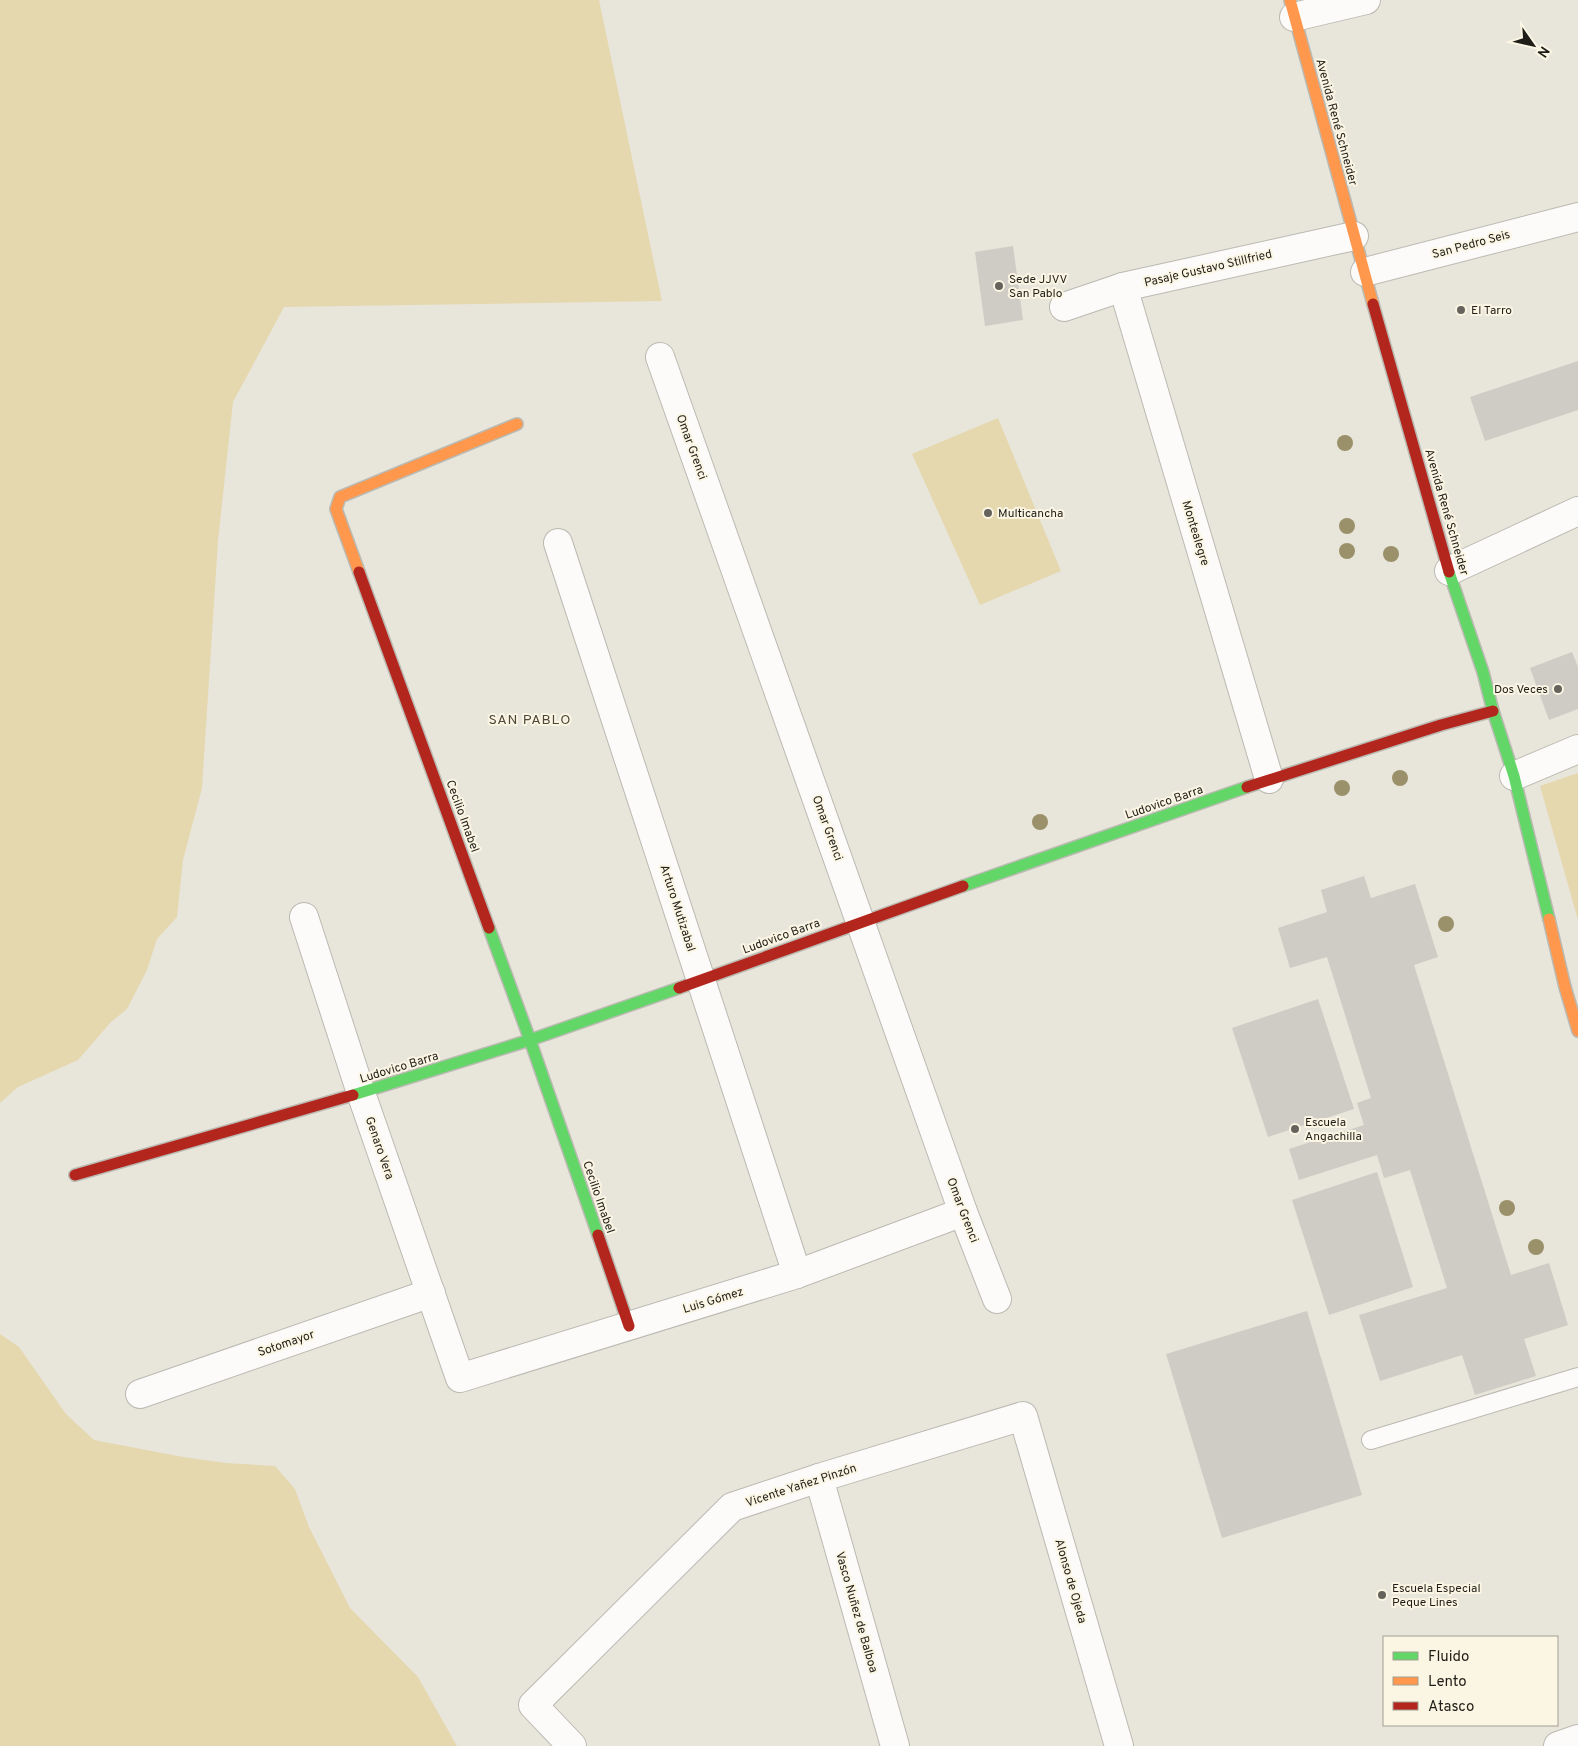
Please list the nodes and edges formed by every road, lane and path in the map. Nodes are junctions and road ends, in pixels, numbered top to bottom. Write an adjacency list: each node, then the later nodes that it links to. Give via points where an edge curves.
1 (1366, 0): 2 (street)
2 (1292, 9): 4 (street, Avenida René Schneider)
3 (1578, 216): 5 (street, San Pedro Seis)
4 (1354, 236): 5 (street, Avenida René Schneider); 6 (street, Pasaje Gustavo Stillfried)
5 (1364, 272): 12 (street, Avenida René Schneider)
6 (1123, 288): 7 (street, Pasaje Gustavo Stillfried); 16 (street, Montealegre)
7 (1064, 307)
8 (660, 357): 18 (street, Omar Grenci)
9 (517, 424): 22 (street, Cecilio Imabel, via 340,497 336,509)
10 (1578, 511): 12 (street)
11 (558, 543): 19 (street, Arturo Mutizabal)
12 (1449, 571): 13 (street, Avenida René Schneider)
13 (1493, 711): 15 (street, Avenida René Schneider); 16 (street, Ludovico Barra)
14 (1578, 749): 15 (street)
15 (1514, 776): 20 (street, Avenida René Schneider)
16 (1269, 779): 18 (street, Ludovico Barra)
17 (304, 917): 23 (street, Genaro Vera)
18 (861, 922): 19 (street, Ludovico Barra); 25 (street, Omar Grenci)
19 (702, 980): 22 (street, Ludovico Barra); 26 (street, Arturo Mutizabal)
20 (1572, 984): 21 (street, Avenida René Schneider)
21 (1578, 1031)
22 (530, 1040): 23 (street, Ludovico Barra); 29 (street, Cecilio Imabel)
23 (361, 1093): 24 (street, Ludovico Barra); 27 (street, Genaro Vera)
24 (75, 1175)
25 (963, 1212): 26 (street, Luis Gómez); 28 (street, Omar Grenci)
26 (797, 1274): 29 (street, Luis Gómez)
27 (431, 1293): 31 (street, Genaro Vera); 32 (street, Sotomayor)
28 (998, 1299)
29 (629, 1326): 31 (street, Luis Gómez)
30 (1578, 1377): 34 (lane)
31 (460, 1378)
32 (140, 1394)
33 (1023, 1416): 35 (street, Vicente Yañez Pinzón); 39 (street, Alonso de Ojeda)
34 (1371, 1440)
35 (819, 1478): 37 (street, Vicente Yañez Pinzón, via 732,1507 534,1705); 38 (street, Vasco Nuñez de Balboa)
36 (1578, 1739): 40 (street)
37 (572, 1746)
38 (895, 1746)
39 (1119, 1746)
40 (1558, 1746)

